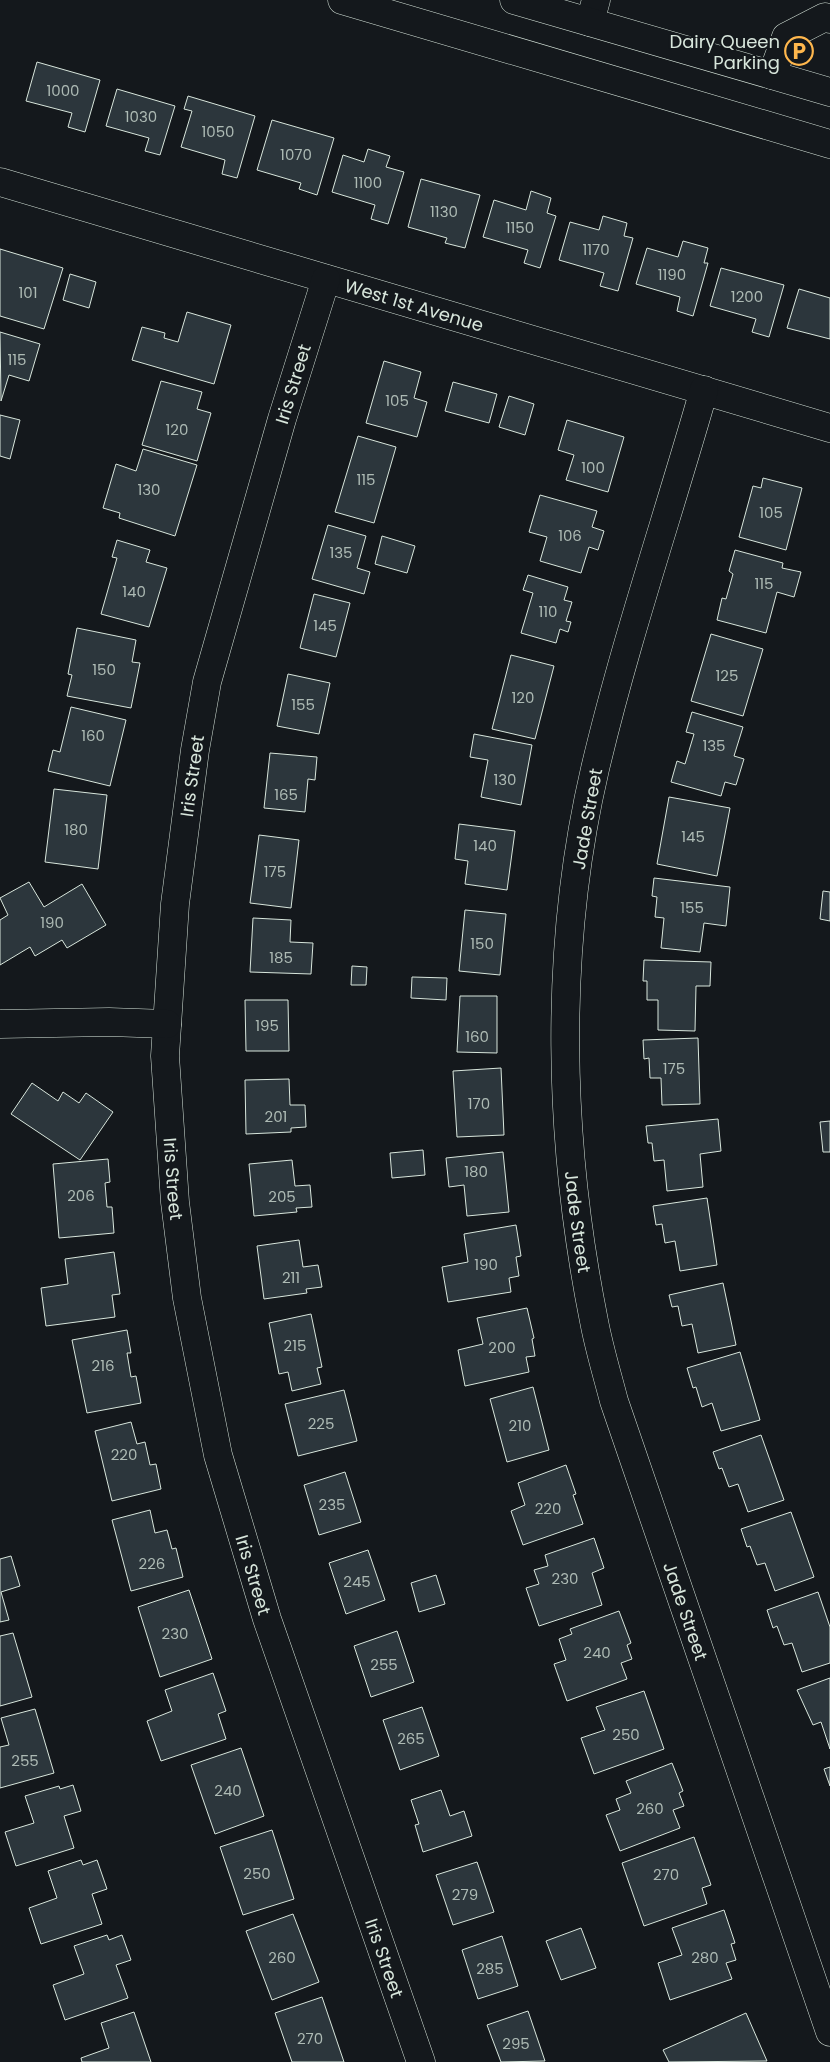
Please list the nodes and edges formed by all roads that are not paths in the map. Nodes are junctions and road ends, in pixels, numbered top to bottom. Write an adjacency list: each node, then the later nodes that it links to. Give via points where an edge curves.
1 (342, 0): 7 (street)
2 (514, 0): 3 (street)
3 (593, 11): 5 (street)
4 (830, 19): 5 (street, via 825,17 786,36)
5 (772, 75): 6 (street)
6 (830, 92)
7 (830, 144)
8 (0, 182): 9 (street, West 1st Avenue)
9 (326, 279): 10 (street, West 1st Avenue); 13 (street, Iris Street, via 282,419 207,682 174,904)
10 (704, 390): 11 (street, West 1st Avenue); 14 (street, Jade Street, via 612,703 581,844 571,926 566,1044 574,1198 594,1322 614,1401)
11 (830, 428)
12 (0, 1024): 13 (street)
13 (167, 1024): 15 (street, Iris Street, via 165,1056 178,1221 193,1335 218,1455 267,1618)
14 (830, 2032)
15 (421, 2062)

